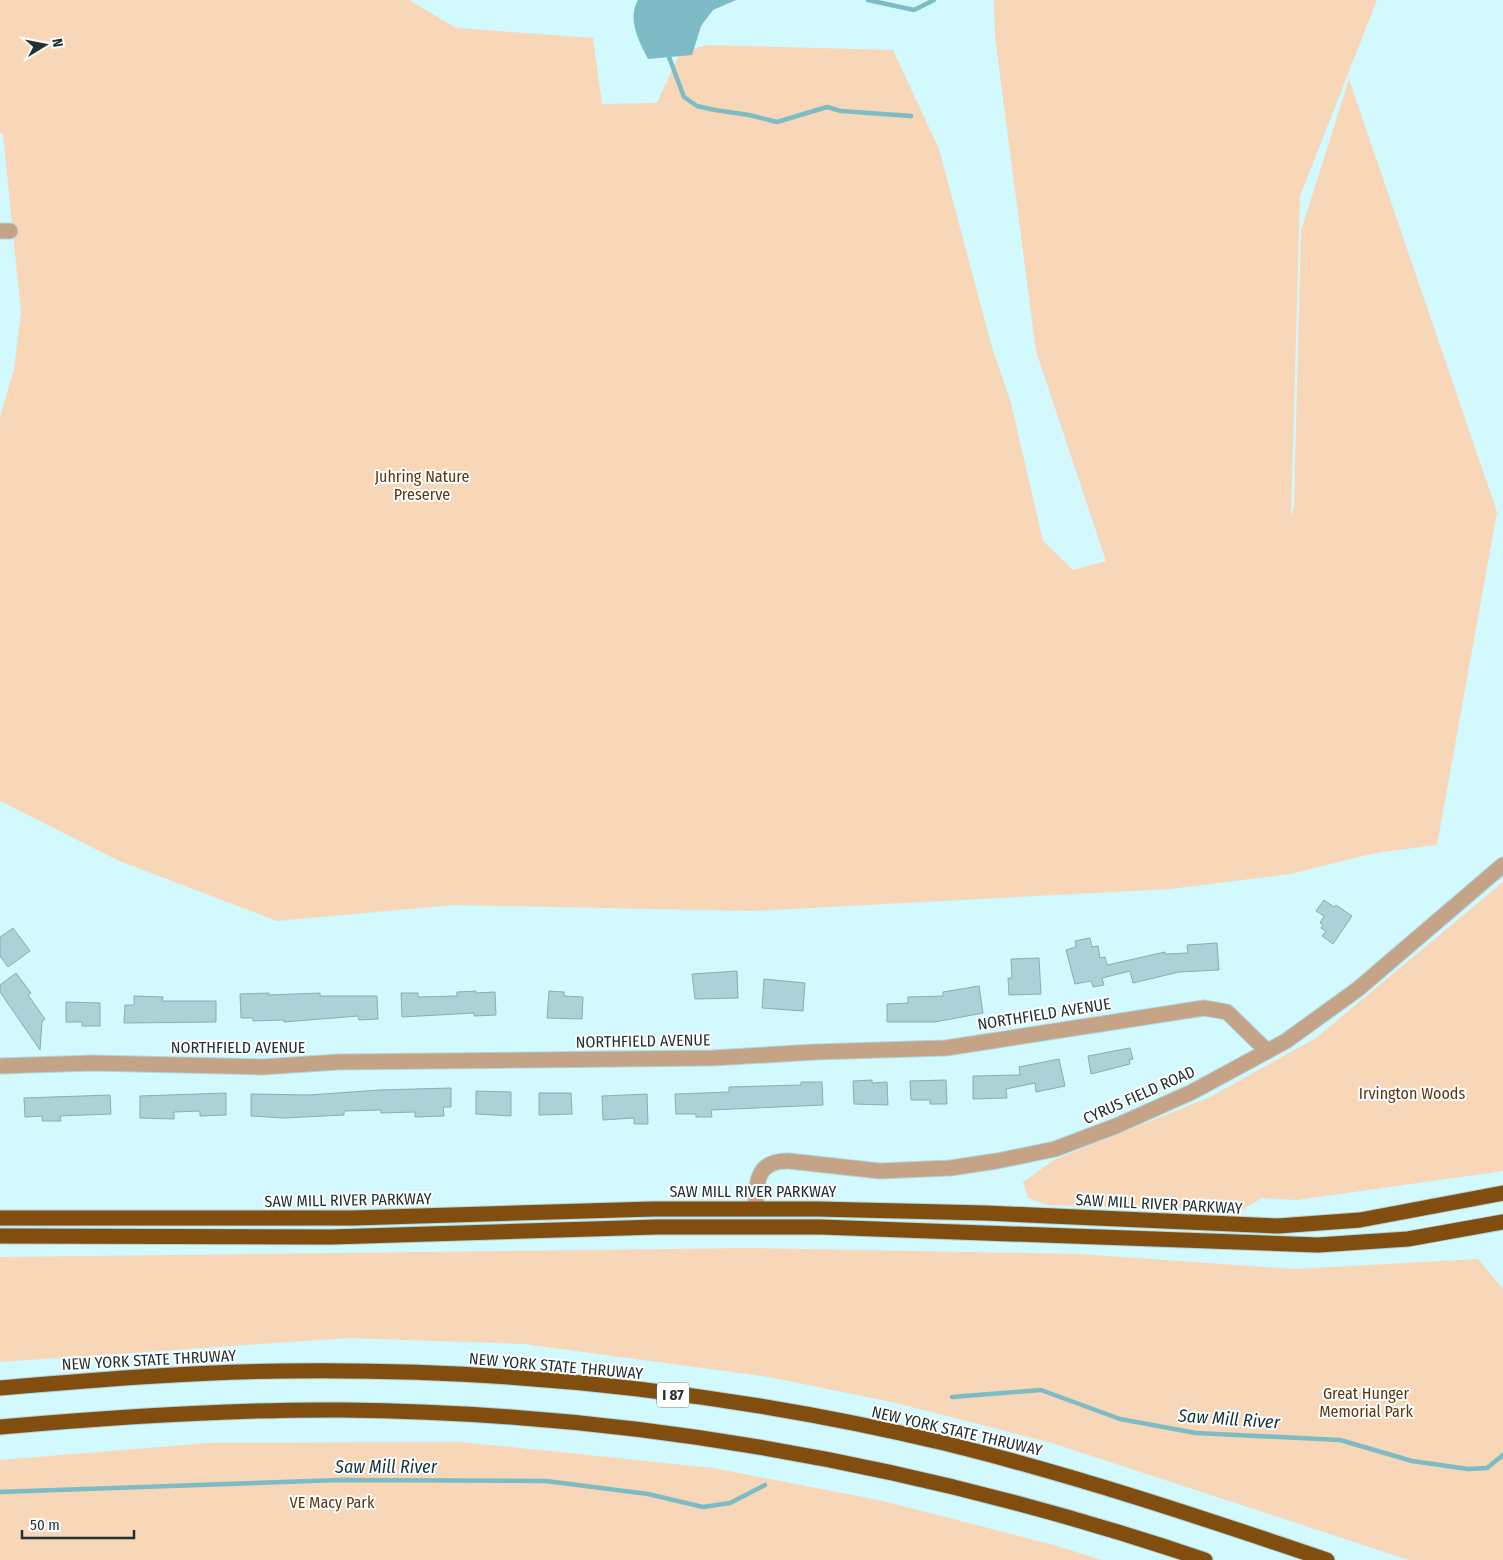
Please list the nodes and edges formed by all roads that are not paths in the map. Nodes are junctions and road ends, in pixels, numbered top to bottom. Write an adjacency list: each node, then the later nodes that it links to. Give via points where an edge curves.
1 (1503, 865): 2 (street, CYRUS FIELD ROAD, via 1358,989)
2 (1267, 1051): 3 (street, NORTHFIELD AVENUE, via 1227,1012 1204,1008 946,1048 713,1058 338,1062 262,1067 94,1063); 5 (street, CYRUS FIELD ROAD, via 1192,1092 1116,1126 1056,1148 997,1161 917,1171 774,1162 758,1179)
3 (0, 1066)
4 (1503, 1193): 5 (highway, SAW MILL RIVER PARKWAY, via 1360,1220 1278,1226 936,1211)
5 (756, 1208): 6 (highway, SAW MILL RIVER PARKWAY, via 344,1219)
6 (0, 1218)
7 (1503, 1222): 8 (highway, via 1408,1239 1318,1245 776,1226 322,1237)
8 (0, 1236)
9 (0, 1388): 12 (highway, NEW YORK STATE THRUWAY / I 87, via 175,1375 340,1371 505,1377 670,1394 815,1417 942,1443 1153,1502)
10 (0, 1427): 11 (highway, I 87, via 132,1416 288,1410 451,1413 617,1427 780,1450 896,1473 1047,1510)
11 (1205, 1560)
12 (1326, 1560)

